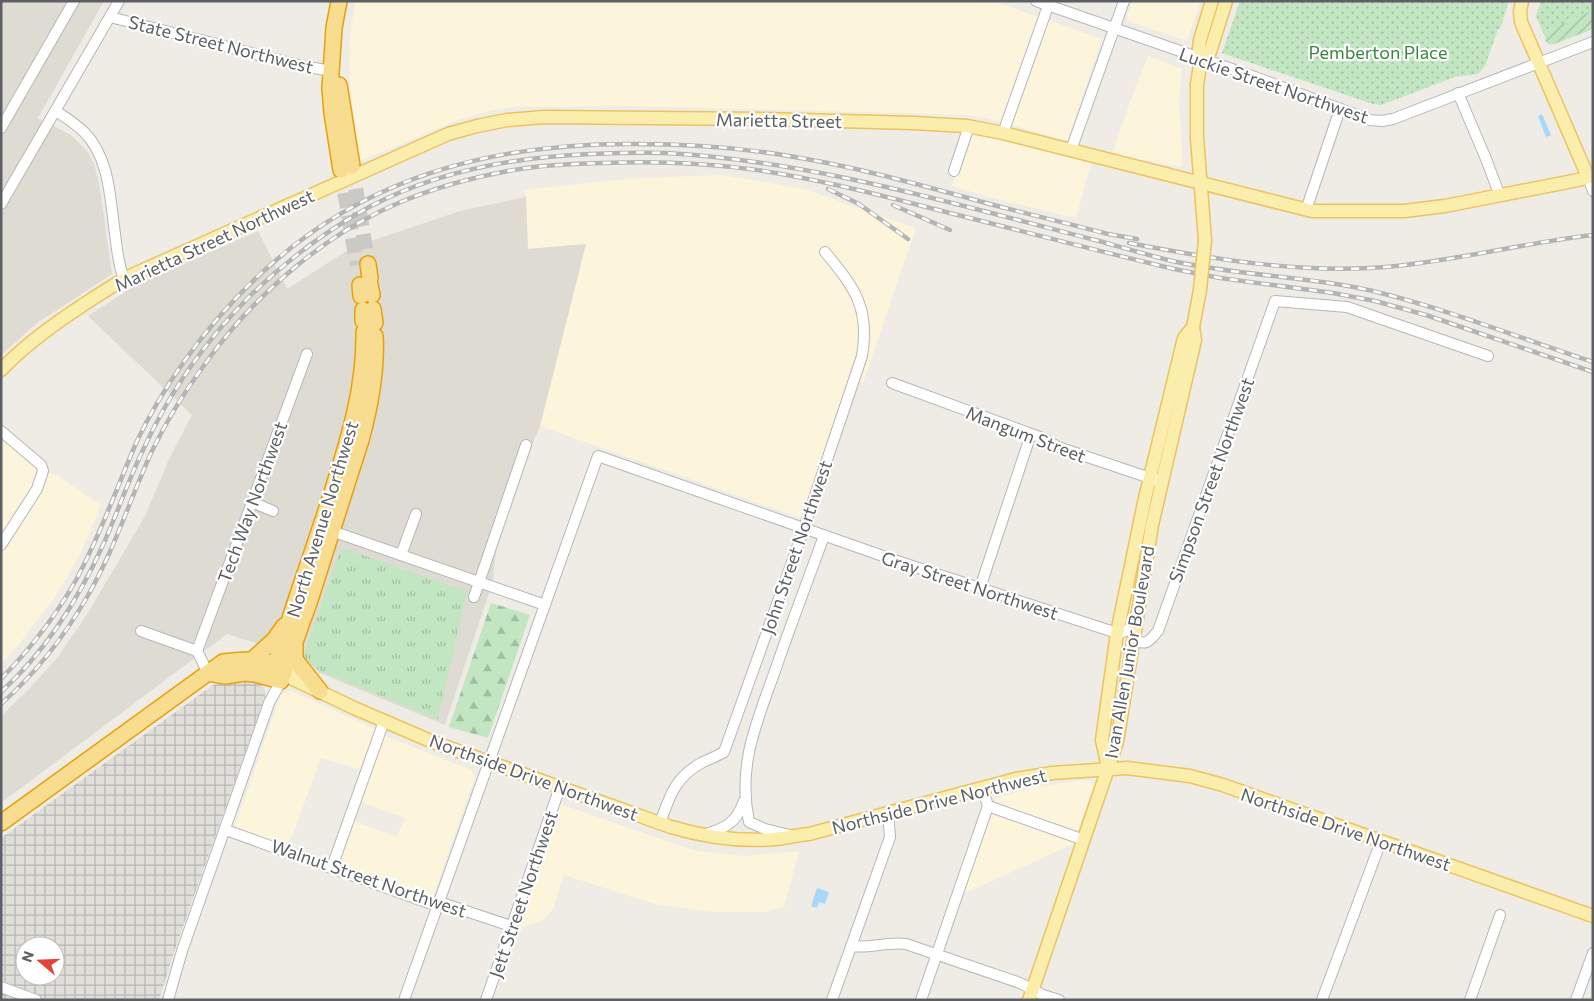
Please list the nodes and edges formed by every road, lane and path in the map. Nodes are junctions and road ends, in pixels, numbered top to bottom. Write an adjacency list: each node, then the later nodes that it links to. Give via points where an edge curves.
1 (74, 1): 20 (street)
2 (119, 1): 10 (street)
3 (339, 1): 15 (highway)
4 (1036, 1): 9 (street, Luckie Street Northwest)
5 (1124, 1): 11 (street)
6 (1212, 1): 13 (main road, Ivan Allen Junior Boulevard, via 1200,40)
7 (1226, 1): 13 (main road, Ivan Allen Junior Boulevard, via 1210,52)
8 (1522, 1): 14 (main road, via 1521,22)
9 (1048, 6): 11 (street, Luckie Street Northwest); 21 (street)
10 (110, 18): 15 (street, State Street Northwest); 18 (street)
11 (1114, 29): 13 (street, Luckie Street Northwest); 22 (street)
12 (1593, 42): 14 (street, Luckie Street Northwest)
13 (1201, 59): 17 (street, Luckie Street Northwest); 26 (main road, Ivan Allen Junior Boulevard, via 1197,84)
14 (1540, 64): 16 (street, Luckie Street Northwest); 25 (main road)
15 (332, 71): 23 (highway, via 332,113)
16 (1458, 93): 17 (street, Luckie Street Northwest, via 1386,121 1370,120); 28 (street)
17 (1340, 108): 30 (street)
18 (56, 111): 29 (street); 32 (street, via 85,133 103,164)
19 (969, 126): 21 (main road, Marietta Street); 23 (main road, Marietta Street, via 763,119 526,118 448,134); 24 (street)
20 (1, 128)
21 (1003, 133): 22 (main road, Marietta Street)
22 (1071, 150): 26 (main road, Marietta Street)
23 (351, 170): 32 (main road, Marietta Street Northwest)
24 (954, 171)
25 (1590, 177): 27 (street); 28 (main road)
26 (1201, 184): 30 (main road); 41 (main road, Ivan Allen Junior Boulevard, bridge, via 1205,240 1193,327 1195,340)
27 (1593, 191)
28 (1500, 196): 30 (main road, via 1404,211)
29 (1, 204)
30 (1306, 210)
31 (825, 252): 45 (street, John Street Northwest, via 854,292 865,321 865,338 862,356)
32 (124, 279): 36 (main road, Marietta Street Northwest, via 46,330)
33 (366, 298): 46 (highway, North Avenue Northwest, via 373,378 366,420)
34 (307, 354): 42 (street, Tech Way Northwest)
35 (1488, 356): 58 (street, Simpson Street Northwest, via 1347,307 1274,301 1158,631 1149,641)
36 (1, 370)
37 (892, 383): 39 (street, Mangum Street)
38 (1, 431): 48 (street, via 41,465 43,471 37,489)
39 (1031, 434): 41 (street, Mangum Street, via 1058,448); 51 (street)
40 (526, 445): 50 (street)
41 (1155, 480): 55 (main road, Ivan Allen Junior Boulevard, via 1152,525); 57 (main road, Ivan Allen Junior Boulevard, via 1130,564)
42 (252, 502): 43 (street); 60 (street, Tech Way Northwest)
43 (273, 511)
44 (416, 514): 49 (street)
45 (804, 528): 47 (street, Gray Street Northwest); 53 (street, Gray Street Northwest, via 598,456); 74 (street, John Street Northwest, via 724,752 684,775 675,785)
46 (326, 529): 49 (street); 54 (highway, North Avenue Northwest); 59 (highway, North Avenue Northwest)
47 (824, 536): 51 (street, Gray Street Northwest); 70 (street, via 749,746)
48 (1, 544)
49 (401, 555): 50 (street)
50 (478, 581): 52 (street); 53 (street)
51 (980, 588): 57 (street, Gray Street Northwest)
52 (474, 597)
53 (545, 605): 66 (street)
54 (294, 610): 61 (highway, via 274,640); 63 (highway, North Avenue Northwest)
55 (1138, 611): 57 (street, via 1132,627); 58 (main road, Ivan Allen Junior Boulevard)
56 (141, 631): 60 (street)
57 (1117, 634): 67 (main road, Ivan Allen Junior Boulevard, via 1102,740)
58 (1134, 640): 67 (main road, Ivan Allen Junior Boulevard, via 1117,742)
59 (294, 643): 63 (highway, North Avenue Northwest); 64 (highway, via 297,662)
60 (196, 651): 62 (street)
61 (253, 659): 62 (highway, Northside Drive Northwest, via 223,662); 63 (highway, Northside Drive Northwest)
62 (208, 673): 63 (highway, Northside Drive Northwest, via 225,676); 73 (highway, Northside Drive Northwest)
63 (281, 674): 64 (main road, Northside Drive Northwest); 75 (street, North Avenue Northwest)
64 (320, 691): 65 (main road, Northside Drive Northwest)
65 (384, 721): 66 (main road, Northside Drive Northwest); 80 (street)
66 (489, 762): 68 (main road, Northside Drive Northwest); 81 (street)
67 (1108, 768): 69 (main road, Northside Drive Northwest, via 1038,775); 78 (main road); 79 (main road, Northside Drive Northwest, via 1190,776)
68 (560, 788): 74 (main road, Northside Drive Northwest); 84 (street, Jett Street Northwest)
69 (982, 788): 71 (street); 72 (main road, Northside Drive Northwest)
70 (744, 801): 76 (street, via 736,818 729,824); 77 (street, via 749,822 753,825)
71 (988, 806): 78 (street); 86 (street)
72 (888, 813): 77 (main road, Northside Drive Northwest); 85 (street, via 890,837)
73 (1, 823)
74 (660, 823): 76 (main road, Northside Drive Northwest)
75 (226, 830): 80 (street, Walnut Street Northwest); 91 (street, North Avenue Northwest, via 182,951)
76 (703, 835): 77 (main road, Northside Drive Northwest, via 735,840)
77 (794, 836)
78 (1084, 840): 89 (main road)
79 (1381, 841): 83 (main road, Northside Drive Northwest); 97 (street)
80 (332, 867): 81 (street, Walnut Street Northwest)
81 (438, 904): 84 (street, Walnut Street Northwest); 92 (street)
82 (1500, 915): 98 (street)
83 (1593, 916)
84 (512, 926): 93 (street, Jett Street Northwest)
85 (852, 946): 86 (street, via 894,942); 94 (street)
86 (937, 954): 89 (street, via 1020,983); 95 (street)
87 (1593, 954): 99 (street)
88 (1, 987): 90 (street)
89 (1031, 994): 96 (street)
90 (36, 1000)
91 (168, 1000)
92 (404, 1000)
93 (486, 1000)
94 (832, 1000)
95 (921, 1000)
96 (1059, 1000)
97 (1322, 1000)
98 (1470, 1000)
99 (1576, 1000)

